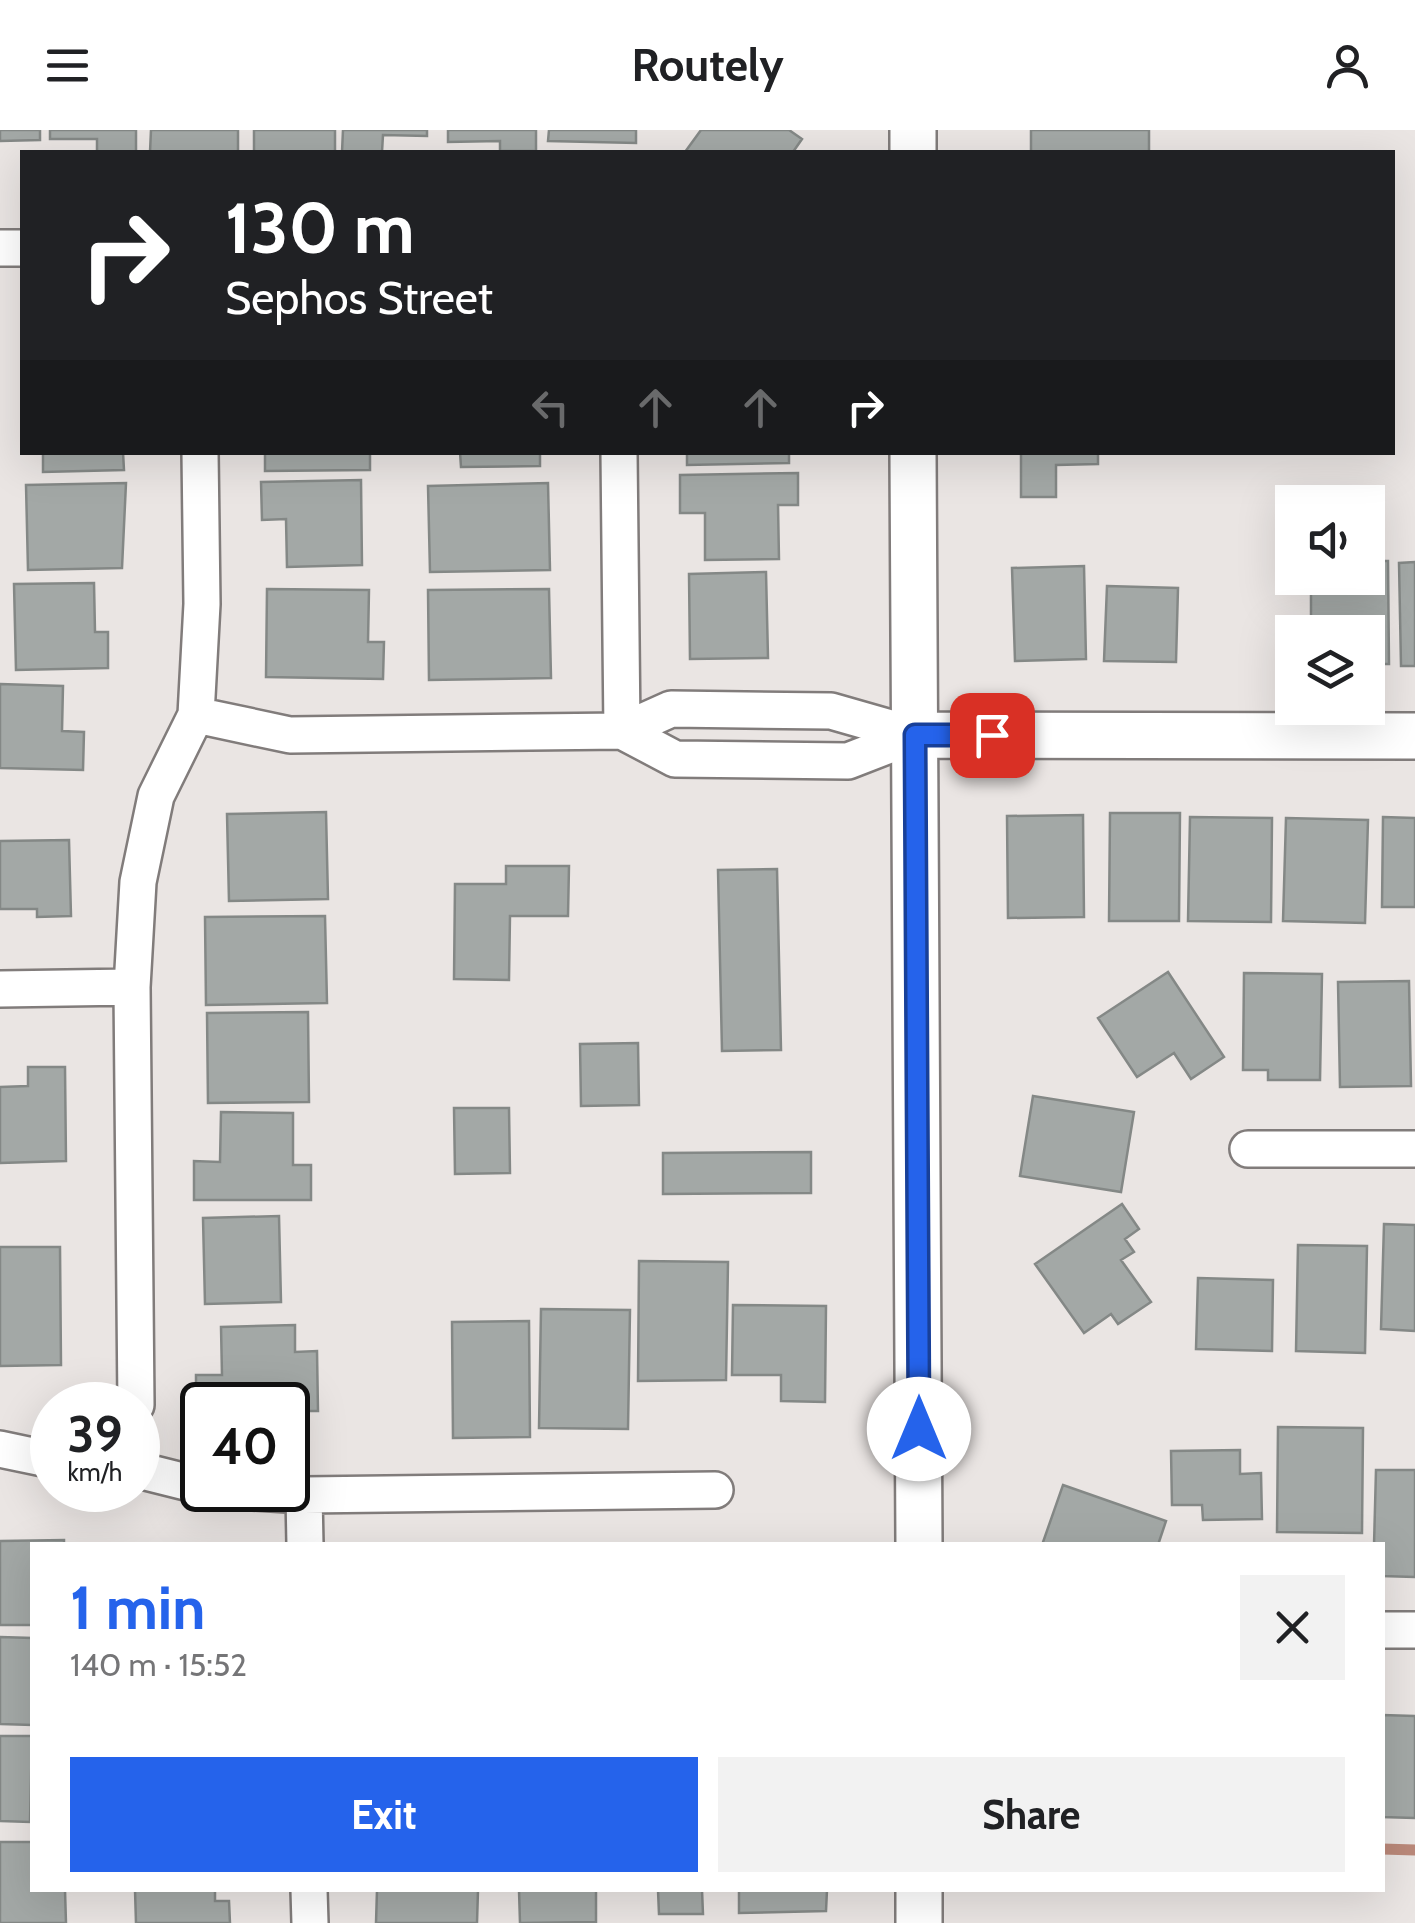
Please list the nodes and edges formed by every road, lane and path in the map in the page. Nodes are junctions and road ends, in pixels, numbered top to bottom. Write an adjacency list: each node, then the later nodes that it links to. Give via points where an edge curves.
1 (200, 455): 4 (street)
2 (619, 455): 5 (street)
3 (913, 455): 6 (street)
4 (196, 715): 5 (street, via 290,735); 8 (street, via 156,796 138,882)
5 (622, 731): 6 (street, via 670,709 778,710 831,711); 6 (street, via 675,759 848,761)
6 (915, 735): 7 (street); 19 (street)
7 (1415, 736)
8 (132, 987): 9 (street); 12 (street)
9 (0, 989)
10 (1415, 1148): 11 (street)
11 (1248, 1149)
12 (136, 1382)
13 (0, 1449): 14 (street)
14 (30, 1455)
15 (715, 1490): 16 (street)
16 (310, 1495)
17 (304, 1512): 18 (street)
18 (305, 1542)
19 (920, 1542)
20 (1385, 1630): 21 (street)
21 (1415, 1630)
22 (309, 1892): 24 (street)
23 (919, 1892): 25 (street)
24 (310, 1923)
25 (919, 1923)

